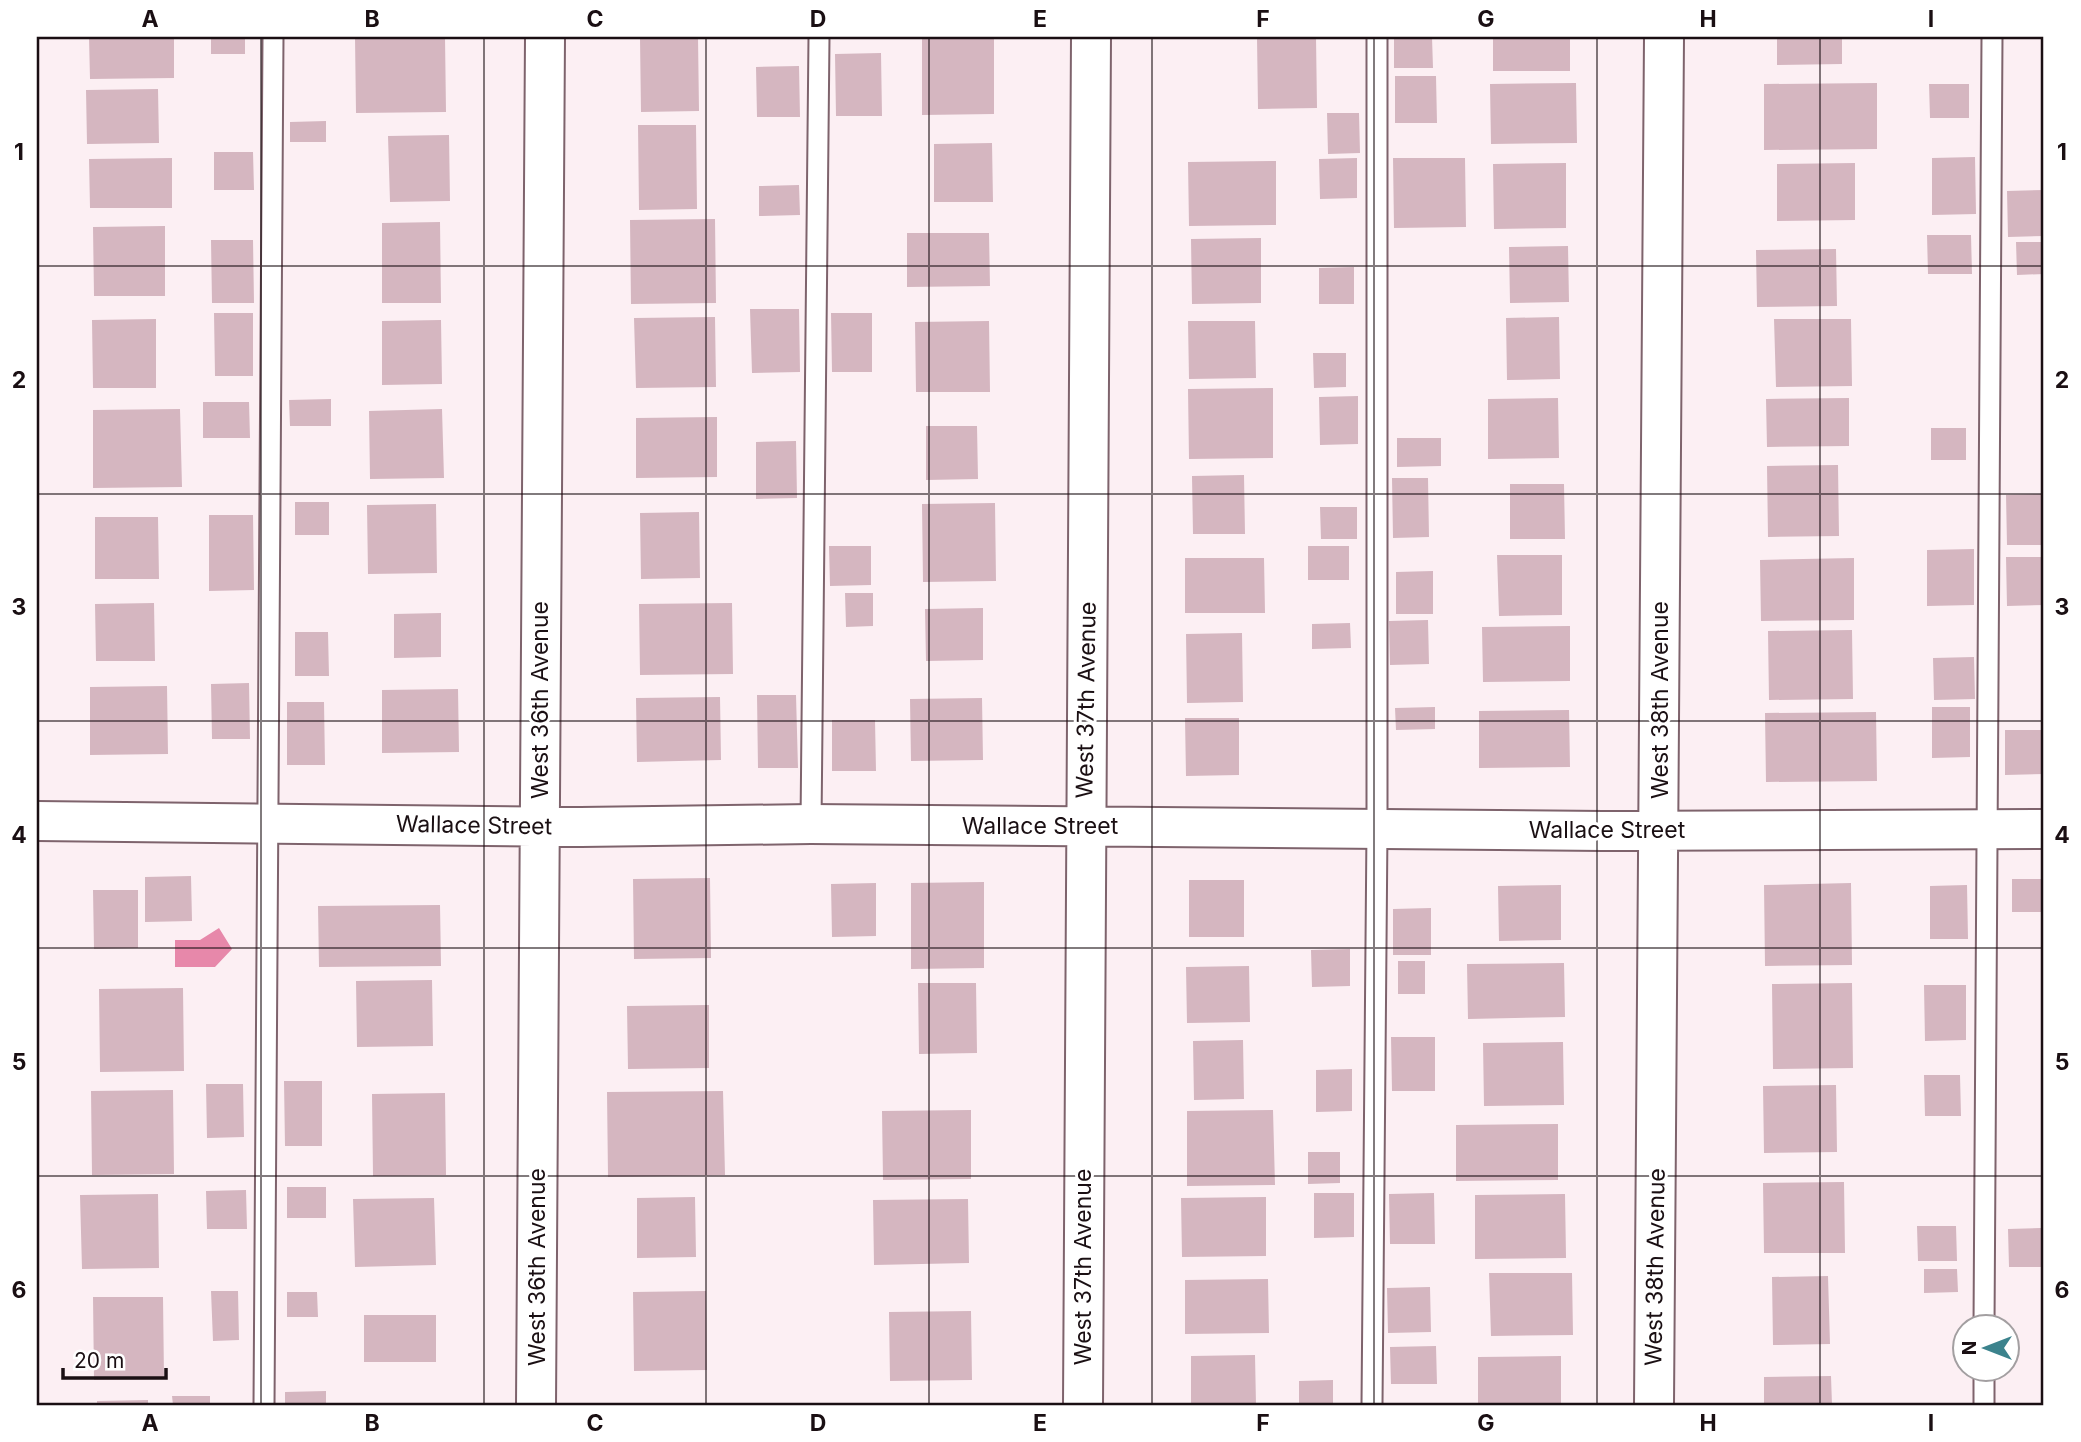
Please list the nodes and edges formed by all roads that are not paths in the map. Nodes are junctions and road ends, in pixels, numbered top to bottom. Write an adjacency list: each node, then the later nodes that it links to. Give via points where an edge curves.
1 (272, 37): 9 (lane)
2 (545, 37): 11 (street, West 36th Avenue)
3 (819, 37): 10 (lane)
4 (1091, 37): 12 (street, West 37th Avenue)
5 (1377, 37): 13 (lane)
6 (1664, 37): 16 (street, West 38th Avenue)
7 (1992, 37): 14 (lane)
8 (37, 821): 9 (street, Wallace Street)
9 (269, 822): 11 (street, Wallace Street); 19 (lane)
10 (811, 824): 11 (street, Wallace Street); 12 (street, Wallace Street)
11 (539, 826): 20 (street, West 36th Avenue)
12 (1085, 827): 13 (street, Wallace Street); 21 (street, West 37th Avenue)
13 (1377, 828): 16 (street, Wallace Street); 22 (lane)
14 (1987, 828): 15 (street, Wallace Street); 16 (street, Wallace Street); 17 (lane)
15 (2044, 829)
16 (1659, 831): 23 (street, West 38th Avenue)
17 (1984, 1312)
18 (1984, 1382): 24 (lane)
19 (264, 1405)
20 (536, 1405)
21 (1083, 1405)
22 (1372, 1405)
23 (1654, 1405)
24 (1984, 1405)

